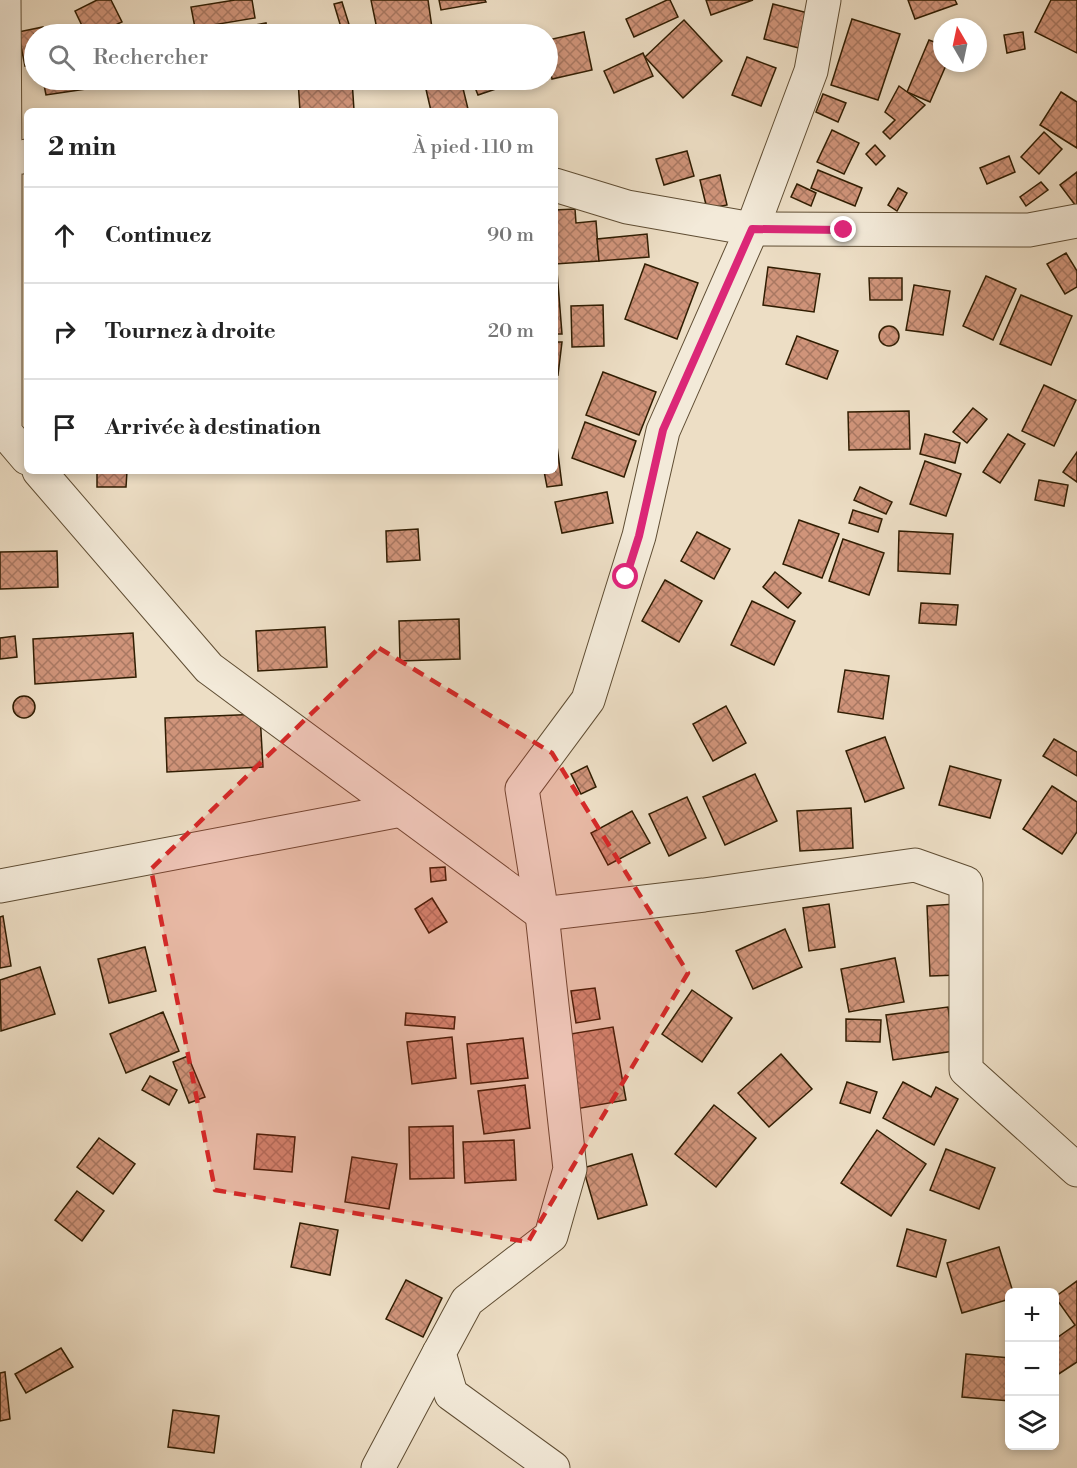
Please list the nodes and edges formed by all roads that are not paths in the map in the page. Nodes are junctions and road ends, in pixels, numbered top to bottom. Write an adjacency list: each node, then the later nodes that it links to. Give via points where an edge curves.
1 (4, 0): 3 (street)
2 (824, 0): 6 (street, via 811,71)
3 (11, 159): 7 (street, via 5,432)
4 (558, 186): 6 (street, via 627,207)
5 (1077, 221): 6 (street, via 1029,230)
6 (752, 229): 11 (street, via 663,430 639,536 588,700 522,789)
7 (24, 454)
8 (42, 474): 9 (street, via 209,668)
9 (401, 810): 10 (street); 11 (street)
10 (0, 886)
11 (542, 914): 12 (street, via 915,865 966,883 966,1070); 13 (street, via 570,1169 551,1236 467,1301)
12 (1077, 1170)
13 (439, 1353): 14 (street); 15 (street, via 451,1394)
14 (378, 1468)
15 (553, 1468)

